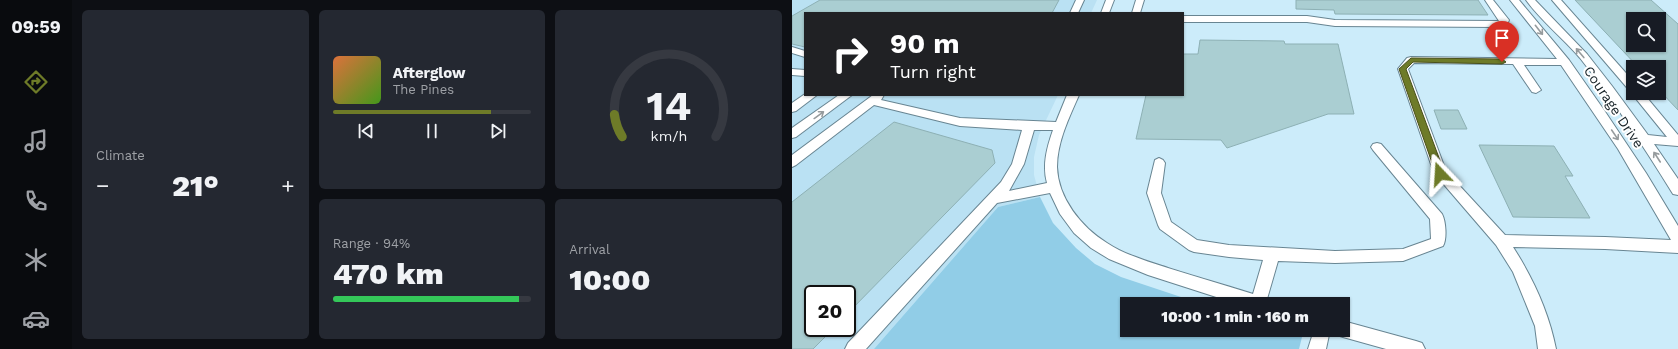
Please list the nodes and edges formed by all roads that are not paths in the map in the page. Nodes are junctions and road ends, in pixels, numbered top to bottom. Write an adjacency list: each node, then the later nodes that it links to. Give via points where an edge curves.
1 (1080, 0): 8 (street)
2 (1110, 0): 9 (street)
3 (1140, 0): 10 (street)
4 (1489, 0): 11 (street, via 1504,23 1335,23 1307,19)
5 (1514, 0): 15 (street, Courage Drive, one-way to 15)
6 (1530, 0): 29 (street, Courage Drive, one-way to 6, via 1584,57)
7 (1556, 0): 18 (street)
8 (1074, 12)
9 (1105, 12)
10 (1136, 12)
11 (1184, 19)
12 (792, 50): 13 (street)
13 (804, 54)
14 (1517, 62): 15 (street); 19 (street); 38 (street, via 1411,60 1403,69 1440,174)
15 (1565, 62): 37 (street, Courage Drive, one-way to 37, via 1621,143)
16 (792, 72): 17 (street)
17 (804, 73)
18 (1626, 80)
19 (1536, 90)
20 (810, 96): 25 (street)
21 (845, 96): 28 (street, one-way to 21)
22 (1073, 96): 27 (street)
23 (876, 98): 26 (street, via 960,122); 32 (street)
24 (1643, 100): 30 (street)
25 (792, 108)
26 (1029, 126): 27 (street); 36 (street, via 1018,164 1006,185)
27 (1061, 126): 34 (street, via 1055,142 1051,167)
28 (792, 134)
29 (1645, 139): 30 (street); 35 (street, Courage Drive, one-way to 29)
30 (1678, 142)
31 (1377, 147): 40 (street, via 1437,218 1438,242 1403,255 1335,257)
32 (792, 162)
33 (1159, 163): 40 (street, via 1154,193 1165,224 1194,246)
34 (1054, 187): 36 (street); 41 (street, via 1074,224 1097,245 1128,261)
35 (1678, 190)
36 (993, 199): 46 (street)
37 (1678, 239)
38 (1501, 241): 39 (street); 48 (street, via 1519,269 1543,326)
39 (1678, 247)
40 (1272, 254): 42 (street)
41 (1241, 297)
42 (1261, 297)
43 (1350, 331): 45 (street)
44 (1320, 337): 47 (street)
45 (1407, 348)
46 (854, 349)
47 (1317, 349)
48 (1547, 349)

